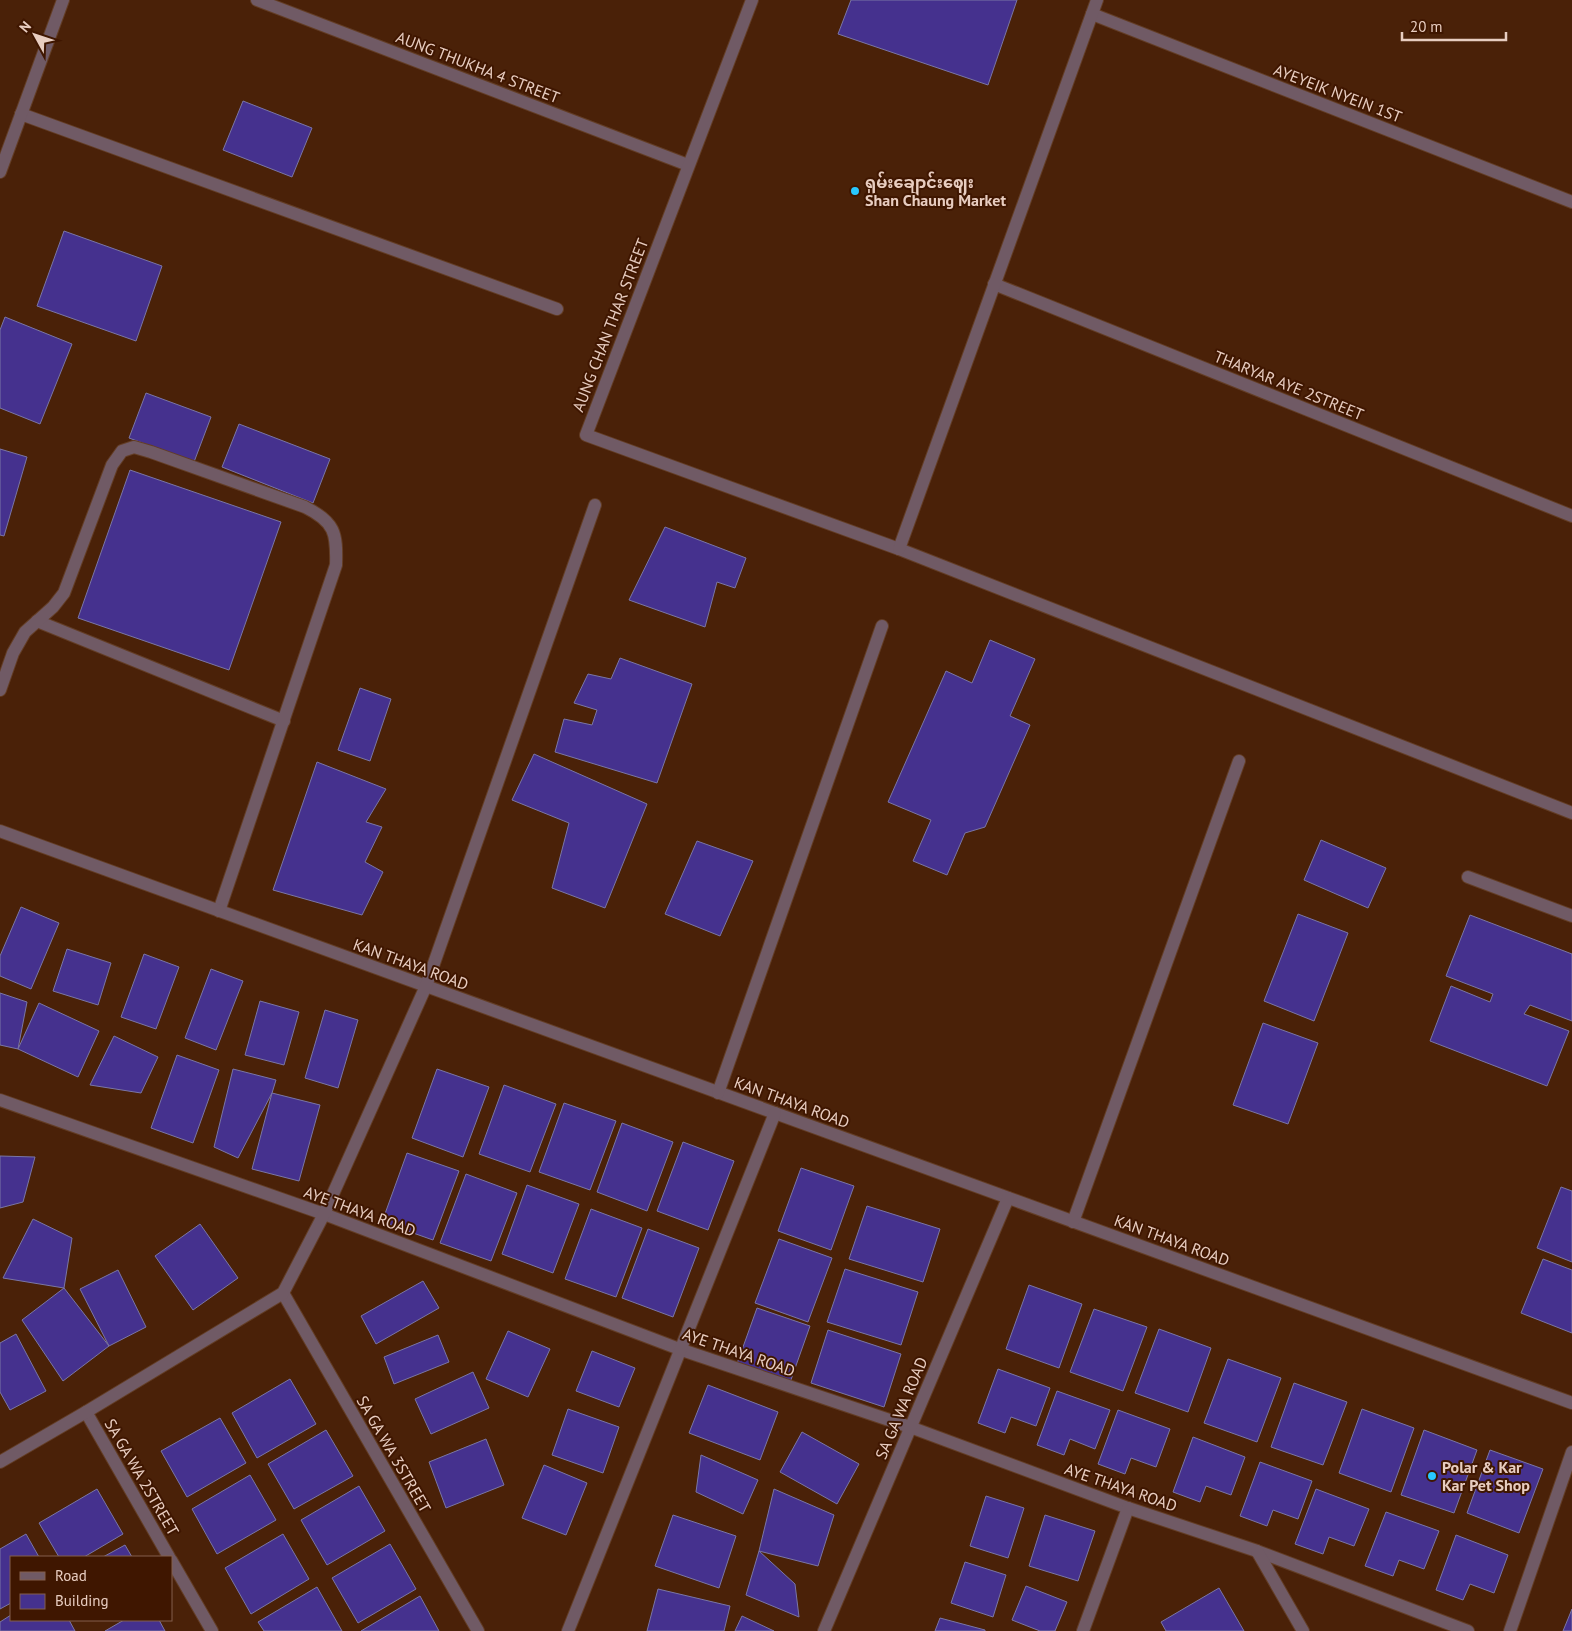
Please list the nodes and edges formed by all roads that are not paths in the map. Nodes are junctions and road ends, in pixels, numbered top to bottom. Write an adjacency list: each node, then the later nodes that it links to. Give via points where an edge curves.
1 (63, 0): 6 (street)
2 (257, 0): 7 (street, AUNG THUKHA 4 STREET)
3 (752, 0): 7 (street, AUNG CHAN THAR STREET)
4 (1097, 0): 5 (street)
5 (1092, 14): 9 (street, AYEYEIK NYEIN 1ST); 10 (street)
6 (21, 114): 8 (street); 11 (street)
7 (688, 165): 14 (street, AUNG CHAN THAR STREET, via 586,435)
8 (0, 172)
9 (1572, 202)
10 (994, 284): 13 (street, THARYAR AYE 2STREET); 14 (street)
11 (557, 309)
12 (594, 505): 25 (street)
13 (1572, 516)
14 (899, 549): 20 (street)
15 (37, 621): 17 (street, via 25,632 13,653); 18 (street); 18 (street, via 64,593 112,465 122,450 134,447 305,507 320,515 330,526 337,541 336,565)
16 (882, 626): 26 (street)
17 (0, 690)
18 (284, 721): 23 (street)
19 (1238, 761): 31 (street)
20 (1572, 813)
21 (0, 831): 23 (street, KAN THAYA ROAD)
22 (1468, 877): 24 (street)
23 (219, 911): 25 (street, KAN THAYA ROAD)
24 (1572, 916)
25 (426, 986): 26 (street, KAN THAYA ROAD); 30 (street)
26 (718, 1093): 28 (street, KAN THAYA ROAD)
27 (0, 1100): 30 (street, AYE THAYA ROAD)
28 (775, 1113): 29 (street, KAN THAYA ROAD); 33 (street)
29 (1008, 1198): 31 (street, KAN THAYA ROAD); 36 (street, SA GA WA ROAD)
30 (324, 1214): 32 (street); 33 (street, AYE THAYA ROAD)
31 (1073, 1222): 34 (street, KAN THAYA ROAD)
32 (283, 1294): 35 (street); 44 (street, SA GA WA 3STREET)
33 (682, 1350): 36 (street, AYE THAYA ROAD); 45 (street)
34 (1572, 1403)
35 (86, 1412): 38 (street); 41 (street, SA GA WA 2STREET)
36 (910, 1428): 39 (street, AYE THAYA ROAD); 46 (street, SA GA WA ROAD)
37 (1572, 1452): 50 (street)
38 (0, 1462)
39 (1128, 1508): 40 (street, AYE THAYA ROAD); 47 (street)
40 (1257, 1551): 48 (street); 49 (street, AYE THAYA ROAD)
41 (168, 1556)
42 (172, 1562): 43 (street, SA GA WA 2STREET)
43 (212, 1631)
44 (478, 1631)
45 (568, 1631)
46 (824, 1631)
47 (1083, 1631)
48 (1303, 1631)
49 (1468, 1631)
50 (1510, 1631)

